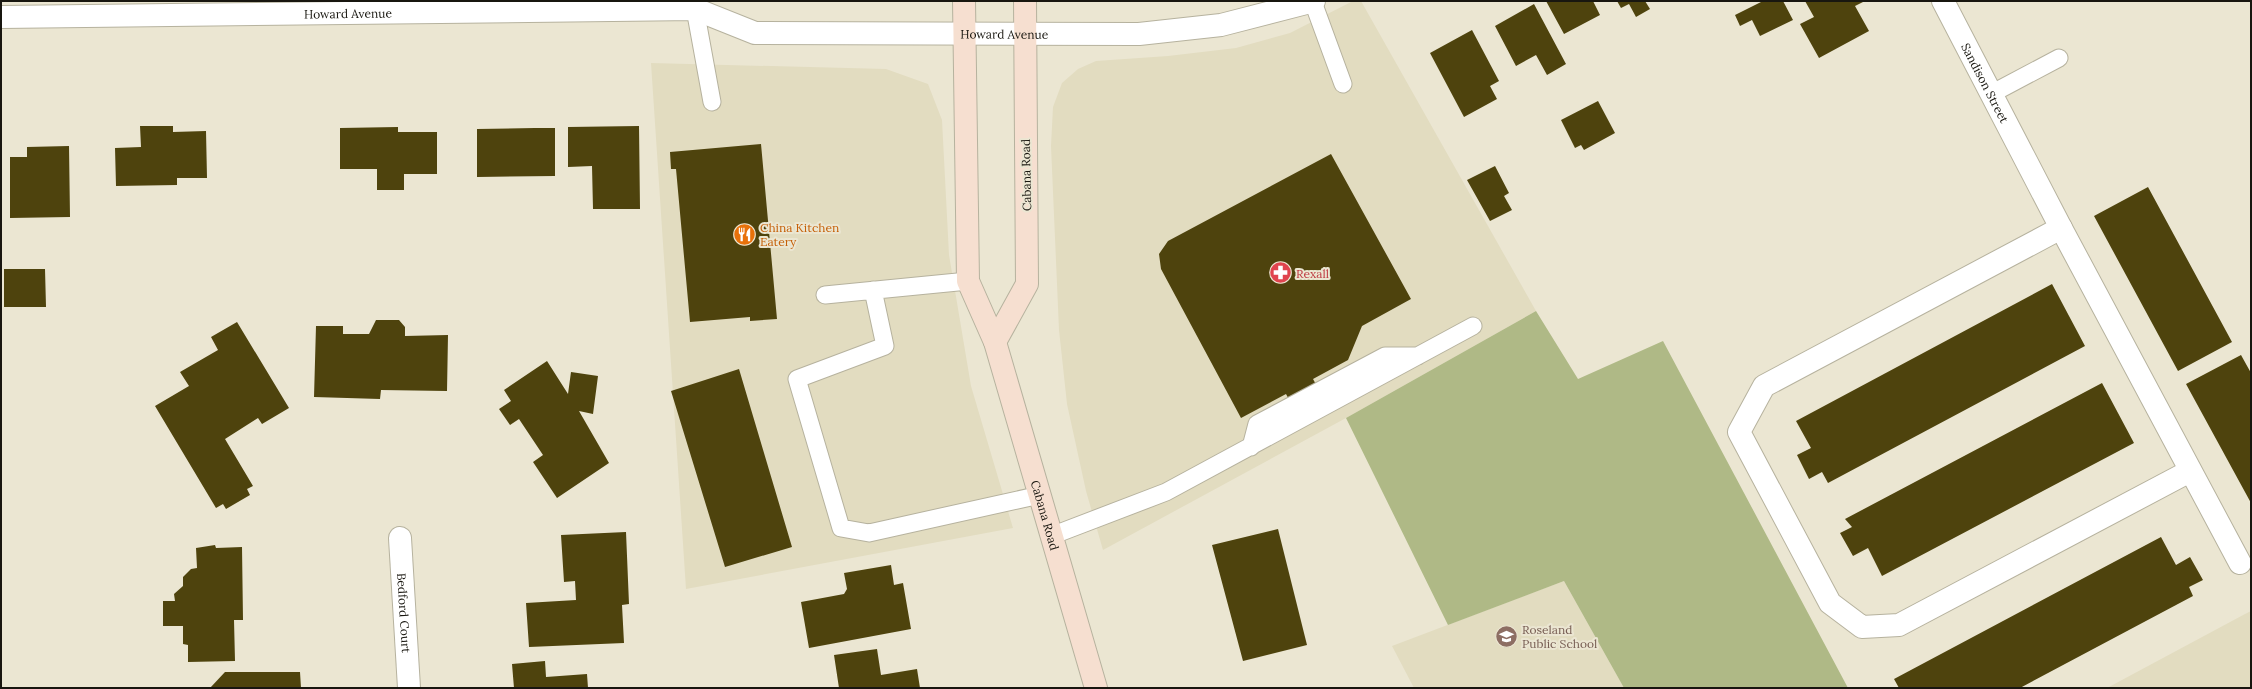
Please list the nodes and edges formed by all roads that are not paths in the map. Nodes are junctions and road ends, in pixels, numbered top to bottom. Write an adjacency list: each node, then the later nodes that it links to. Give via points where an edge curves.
1 (964, 1): 7 (main road, Cabana Road)
2 (1025, 1): 8 (main road, Cabana Road)
3 (1943, 1): 11 (street, Sandison Street)
4 (1314, 2): 8 (street, Howard Avenue, via 1221,24 1138,34); 10 (lane)
5 (704, 5): 6 (street, Howard Avenue); 7 (street, Howard Avenue, via 755,33); 12 (lane)
6 (1, 17)
7 (964, 33): 8 (street, Howard Avenue); 14 (main road, Cabana Road)
8 (1025, 33): 18 (main road, Cabana Road, via 1027,284)
9 (2059, 58): 11 (lane)
10 (1343, 84)
11 (1991, 94): 13 (street, Sandison Street)
12 (712, 102)
13 (2061, 228): 19 (street, Sandison Street); 19 (street, via 1764,386 1739,432 1830,603 1862,627 1899,625)
14 (968, 281): 15 (lane); 18 (main road, Cabana Road)
15 (873, 290): 16 (lane); 20 (lane, via 885,346 797,379 841,528 869,533)
16 (825, 295)
17 (1473, 326): 21 (lane, via 1419,356 1385,356 1257,424 1251,447 1166,492)
18 (995, 342): 20 (main road, Cabana Road)
19 (2190, 471): 23 (street, Sandison Street)
20 (1040, 495): 21 (main road, Cabana Road)
21 (1051, 536): 25 (main road, Cabana Road)
22 (400, 538): 24 (street, Bedford Court)
23 (2240, 563)
24 (409, 688)
25 (1096, 688)

